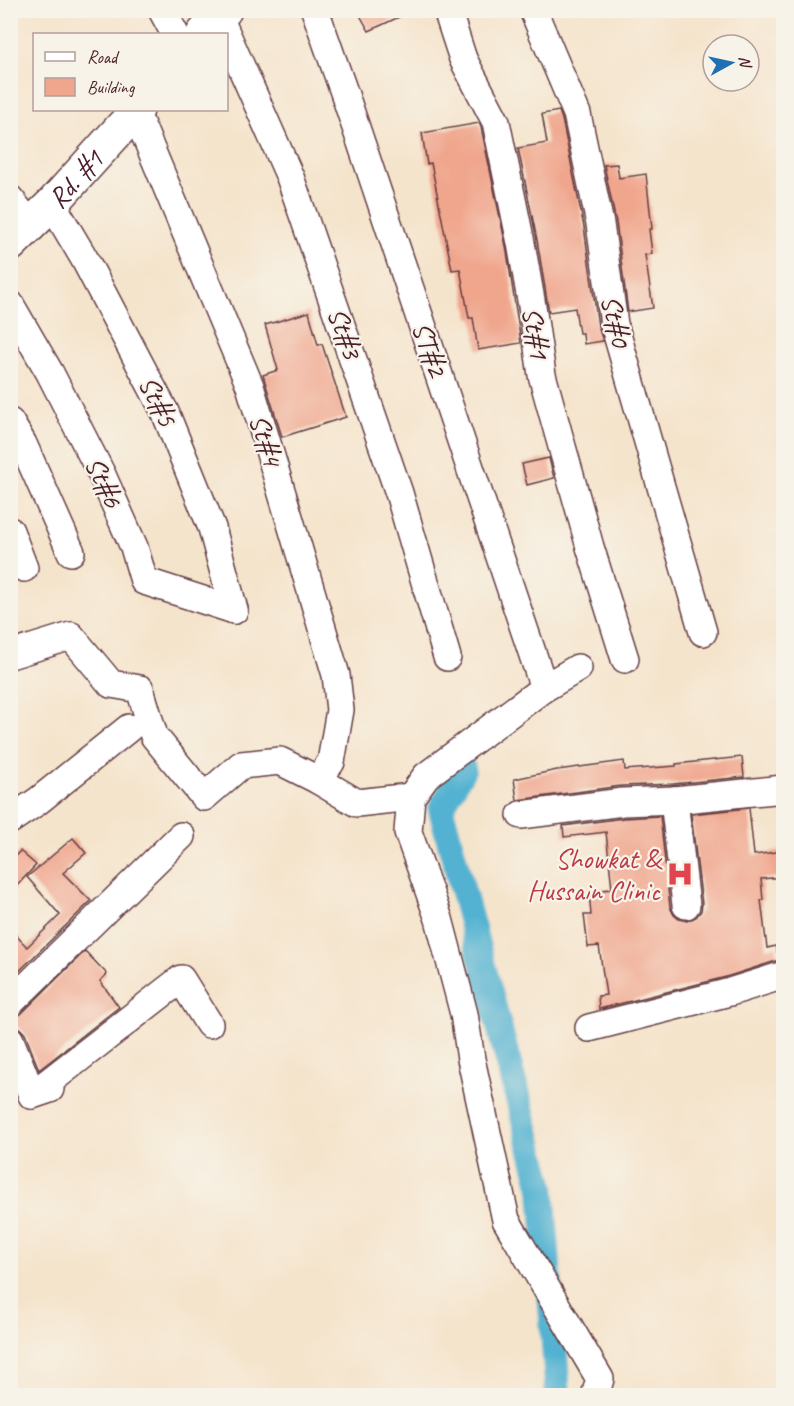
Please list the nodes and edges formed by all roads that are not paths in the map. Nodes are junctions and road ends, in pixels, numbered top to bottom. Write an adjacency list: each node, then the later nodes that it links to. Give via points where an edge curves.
1 (162, 10): 5 (street)
2 (315, 10): 22 (street, ST#2)
3 (447, 10): 20 (street, St#1, via 463,59 496,122 542,375)
4 (533, 10): 17 (street, St#0, via 577,114 600,224 614,324)
5 (174, 33)
6 (228, 46): 19 (street, St#3, via 290,177 399,493)
7 (135, 111): 10 (main road, Rd. #1)
8 (136, 111): 24 (street, St#4, via 250,386 336,675 340,710 331,762)
9 (10, 199): 10 (street, St#5)
10 (31, 225): 16 (street, St#5, via 84,258 165,412 212,528)
11 (10, 304): 16 (street, St#6, via 102,475 134,547 144,581)
12 (10, 422): 14 (street)
13 (10, 531): 15 (street)
14 (71, 552)
15 (24, 568)
16 (234, 610)
17 (704, 632)
18 (10, 655): 24 (street, via 71,636 111,684 140,689 154,736 204,797 241,765 280,761)
19 (447, 657)
20 (625, 658)
21 (578, 668): 22 (street)
22 (544, 688): 26 (street, via 426,776)
23 (129, 728): 29 (street)
24 (318, 780): 26 (street, via 357,803)
25 (783, 789): 27 (street)
26 (411, 797): 39 (street, via 408,832 439,919 461,1004 506,1220 600,1379)
27 (674, 800): 28 (street, via 622,802); 31 (street)
28 (521, 815)
29 (10, 820)
30 (181, 836): 33 (street)
31 (686, 905)
32 (783, 975): 35 (street)
33 (14, 991)
34 (209, 1024): 38 (street, via 181,979)
35 (589, 1028)
36 (10, 1040): 38 (street)
37 (57, 1086): 38 (street)
38 (32, 1095)
39 (595, 1395)

